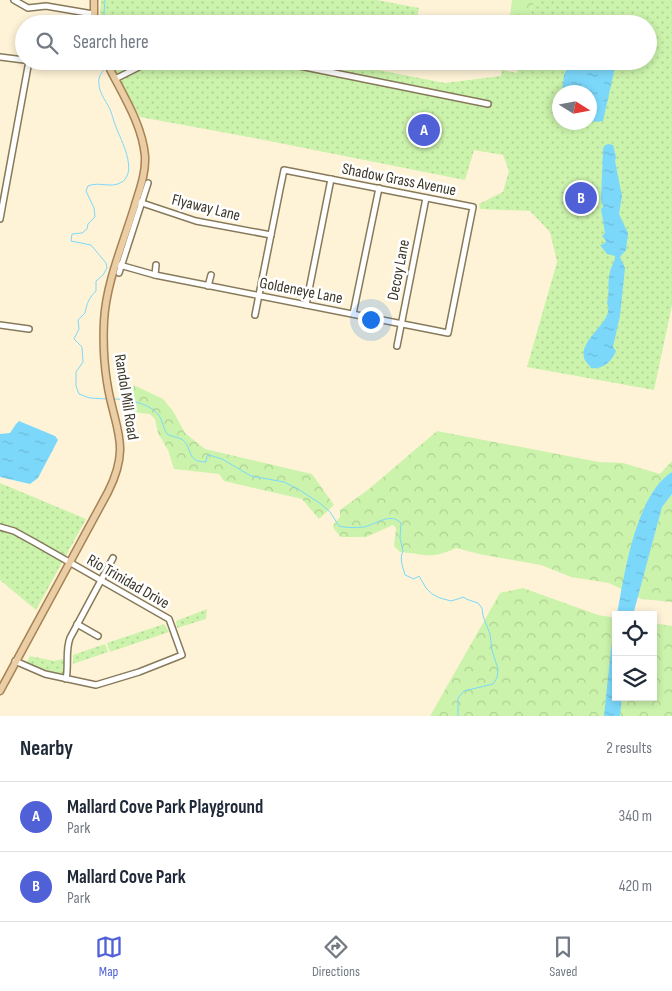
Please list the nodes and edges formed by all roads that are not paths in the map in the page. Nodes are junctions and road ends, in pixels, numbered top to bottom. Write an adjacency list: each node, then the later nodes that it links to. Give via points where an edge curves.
1 (14, 0): 3 (street, via 28,8 46,6)
2 (94, 0): 3 (main road)
3 (94, 14)
4 (0, 57): 5 (street)
5 (15, 59)
6 (27, 70): 17 (street)
7 (110, 70): 10 (main road, Randol Mill Road)
8 (133, 70): 10 (street)
9 (320, 70): 11 (street)
10 (115, 79): 16 (main road, Randol Mill Road, via 138,128 144,150 145,167)
11 (488, 104)
12 (331, 179): 14 (street, Shadow Grass Avenue); 18 (street, Shadow Grass Avenue, via 284,170); 26 (street)
13 (148, 183): 16 (street, Randol Mill Road)
14 (378, 188): 15 (street, Shadow Grass Avenue); 27 (street)
15 (426, 198): 30 (street, Decoy Lane); 32 (street, Shadow Grass Avenue, via 472,207)
16 (139, 202): 18 (street, Flyaway Lane, via 196,221); 19 (main road, Randol Mill Road)
17 (0, 219)
18 (271, 235): 25 (street)
19 (119, 265): 21 (street, Randol Mill Road); 23 (street, Goldeneye Lane); 36 (main road, Randol Mill Road, via 107,294 104,322 108,386 120,443 119,465 108,492)
20 (156, 265): 23 (street)
21 (120, 273)
22 (211, 275): 24 (street)
23 (154, 276): 24 (street, Goldeneye Lane)
24 (208, 286): 25 (street, Goldeneye Lane)
25 (259, 295): 26 (street, Goldeneye Lane); 28 (street)
26 (306, 305): 27 (street, Goldeneye Lane)
27 (352, 314): 30 (street, Goldeneye Lane)
28 (255, 315)
29 (0, 324): 31 (street)
30 (401, 324): 32 (street, Goldeneye Lane); 33 (street, Decoy Lane)
31 (29, 329)
32 (448, 332)
33 (397, 346)
34 (0, 527): 36 (street, Rio Trinidad Drive, via 14,531)
35 (113, 558): 37 (street)
36 (69, 562): 37 (street, Rio Trinidad Drive); 40 (main road, Randol Mill Road)
37 (102, 580): 38 (street); 41 (street, Rio Trinidad Drive, via 169,619 182,655 103,684)
38 (78, 624): 39 (street); 41 (street, via 68,643)
39 (98, 636)
40 (15, 661): 41 (street); 42 (main road, Randol Mill Road)
41 (66, 679)
42 (0, 690)

